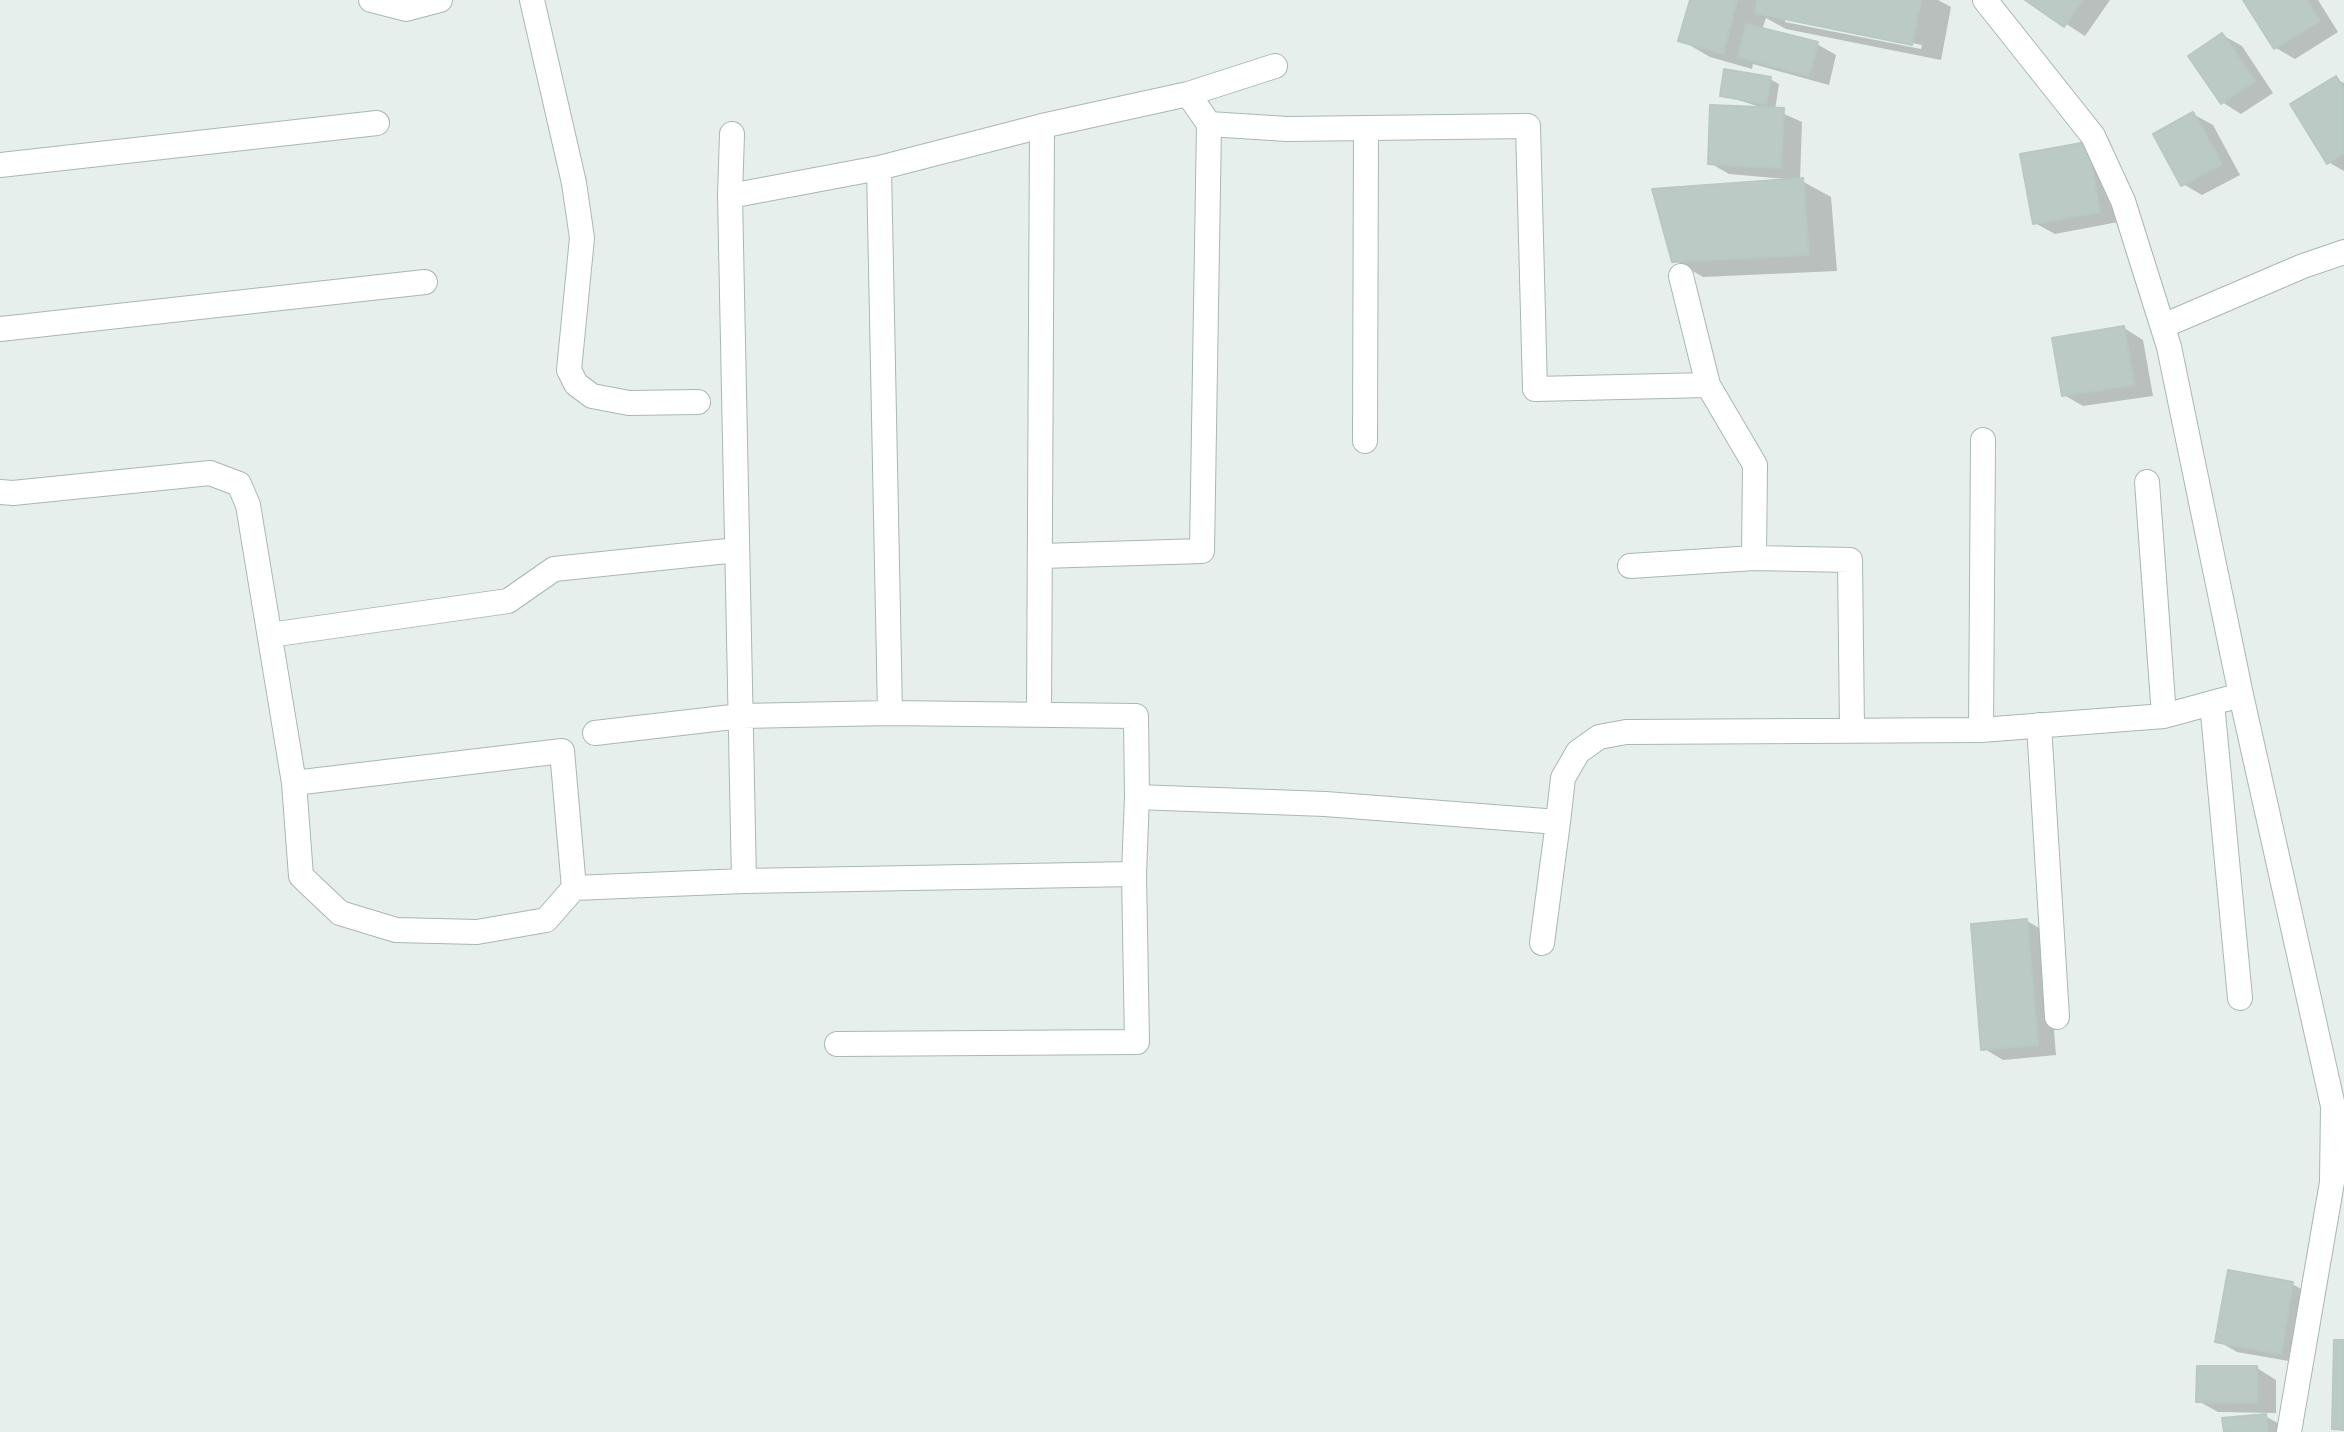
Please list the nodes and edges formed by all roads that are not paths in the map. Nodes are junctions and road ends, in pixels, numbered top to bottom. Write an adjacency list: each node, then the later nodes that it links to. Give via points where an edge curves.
1 (371, 0): 2 (street, via 406,9)
2 (440, 0)
3 (532, 0): 21 (street, via 582,238 569,370 576,384 592,396 629,403)
4 (1985, 0): 18 (street, via 2093,136 2123,201)
5 (1275, 66): 6 (street)
6 (1188, 94): 8 (street); 9 (street)
7 (377, 123): 12 (street)
8 (1209, 124): 10 (street); 27 (street, via 1202,551)
9 (1042, 126): 13 (street); 27 (street)
10 (1366, 129): 20 (street, via 1528,126 1535,389); 23 (street)
11 (732, 134): 14 (street)
12 (0, 165)
13 (879, 168): 14 (street); 33 (street)
14 (730, 196): 26 (street)
15 (2344, 252): 18 (street)
16 (1681, 276): 20 (street)
17 (425, 282): 19 (street)
18 (2163, 326): 31 (street)
19 (0, 329)
20 (1708, 385): 28 (street, via 1755,465)
21 (698, 402)
22 (1983, 440): 39 (street)
23 (1365, 441)
24 (2147, 482): 36 (street)
25 (0, 492): 30 (street, via 210,473 239,484 248,505)
26 (737, 550): 30 (street, via 554,569 508,601); 35 (street)
27 (1041, 556): 34 (street)
28 (1754, 558): 29 (street); 38 (street, via 1850,560)
29 (1630, 566)
30 (270, 635): 41 (street)
31 (2241, 695): 32 (street); 51 (street, via 2333,1106 2332,1182)
32 (2212, 703): 36 (street); 48 (street)
33 (890, 713): 34 (street); 35 (street)
34 (1039, 713): 42 (street, via 1136,716)
35 (741, 716): 40 (street); 45 (street)
36 (2164, 716): 37 (street)
37 (2039, 725): 39 (street); 49 (street)
38 (1852, 730): 39 (street); 43 (street, via 1626,732 1599,737 1578,752 1563,778)
39 (1981, 730)
40 (595, 733)
41 (294, 783): 46 (street, via 301,876 340,913 396,930 477,932 546,920); 46 (street, via 562,751)
42 (1137, 797): 43 (street, via 1325,804); 44 (street)
43 (1558, 822): 47 (street)
44 (1134, 874): 45 (street); 50 (street, via 1137,1042)
45 (744, 881): 46 (street)
46 (574, 888)
47 (1542, 943)
48 (2240, 998)
49 (2057, 1017)
50 (837, 1044)
51 (2289, 1432)

